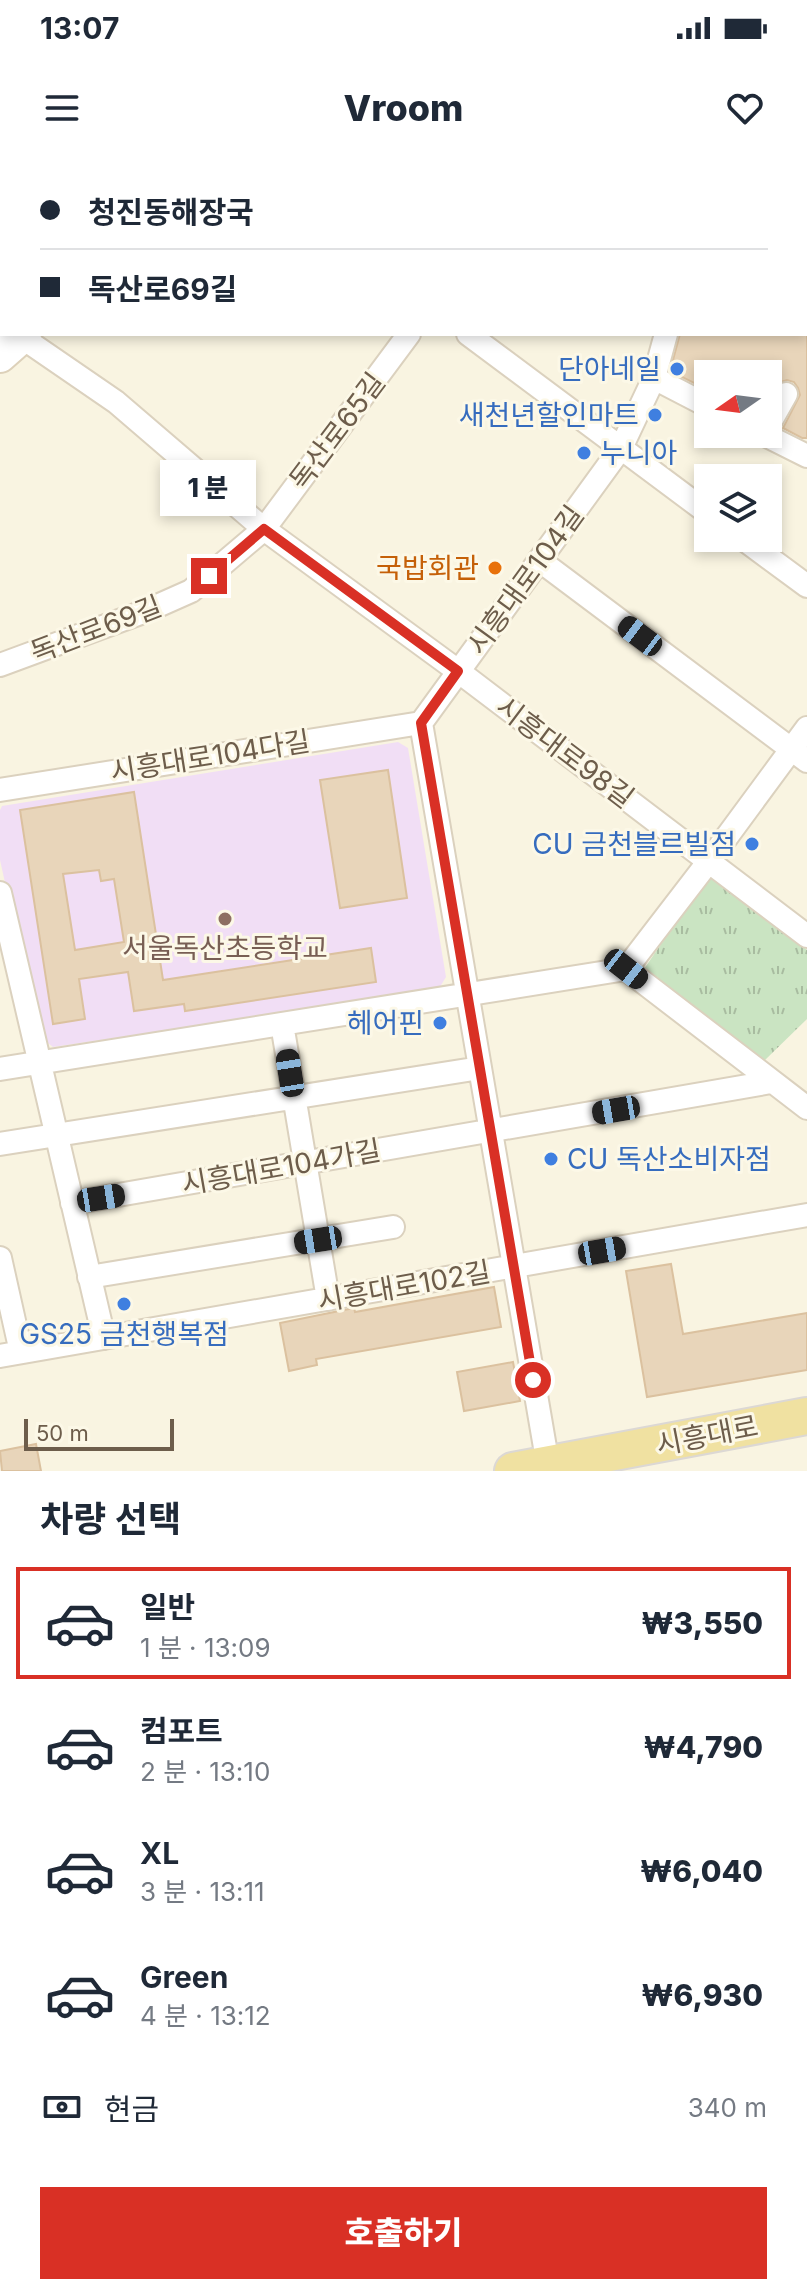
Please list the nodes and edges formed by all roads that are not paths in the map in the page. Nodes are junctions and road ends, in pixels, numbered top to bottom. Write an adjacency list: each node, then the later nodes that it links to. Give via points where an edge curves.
1 (11, 336): 13 (street, 시흥대로98길, via 116,402)
2 (408, 336): 13 (street, 독산로65길)
3 (471, 336): 10 (street)
4 (665, 336): 5 (street, 시흥대로104길)
5 (654, 378): 7 (street); 10 (street, 시흥대로104길)
6 (786, 394): 8 (street)
7 (694, 399)
8 (782, 401)
9 (782, 444): 11 (street)
10 (621, 448): 12 (street); 15 (street, 시흥대로104길)
11 (807, 456)
12 (694, 503)
13 (264, 529): 17 (street, 독산로69길, via 191,591); 18 (street, 시흥대로98길)
14 (761, 552): 16 (street)
15 (539, 560): 18 (street, 시흥대로104길); 21 (street)
16 (807, 586)
17 (0, 665)
18 (458, 671): 19 (street, 시흥대로104길); 23 (street, 시흥대로98길)
19 (421, 723): 22 (street, 시흥대로104다길); 27 (street)
20 (807, 728): 21 (street)
21 (799, 755): 23 (street)
22 (0, 790)
23 (709, 861): 25 (street, 시흥대로98길); 26 (street)
24 (0, 893): 29 (street)
25 (807, 936)
26 (626, 969): 27 (street); 32 (street)
27 (467, 994): 28 (street); 30 (street)
28 (282, 1024): 29 (street); 33 (street)
29 (40, 1063): 31 (street); 36 (street)
30 (480, 1068): 33 (street); 35 (street)
31 (0, 1069)
32 (771, 1082): 34 (street); 35 (street, 시흥대로104가길)
33 (294, 1098): 36 (street); 38 (street)
34 (807, 1108)
35 (491, 1132): 38 (street, 시흥대로104가길); 44 (street)
36 (56, 1135): 37 (street); 39 (street)
37 (0, 1144)
38 (305, 1163): 39 (street, 시흥대로104가길); 42 (street)
39 (72, 1203): 45 (street)
40 (807, 1215): 44 (street, 시흥대로102길)
41 (393, 1227): 42 (street)
42 (318, 1240): 45 (street); 46 (street)
43 (0, 1258): 48 (street)
44 (514, 1266): 46 (street, 시흥대로102길); 50 (street)
45 (89, 1277): 47 (street)
46 (328, 1299): 47 (street, 시흥대로102길)
47 (104, 1338): 48 (street, 시흥대로102길)
48 (11, 1354)
49 (807, 1416): 50 (main road, 시흥대로)
50 (548, 1465): 51 (main road, 시흥대로)
51 (513, 1471)

